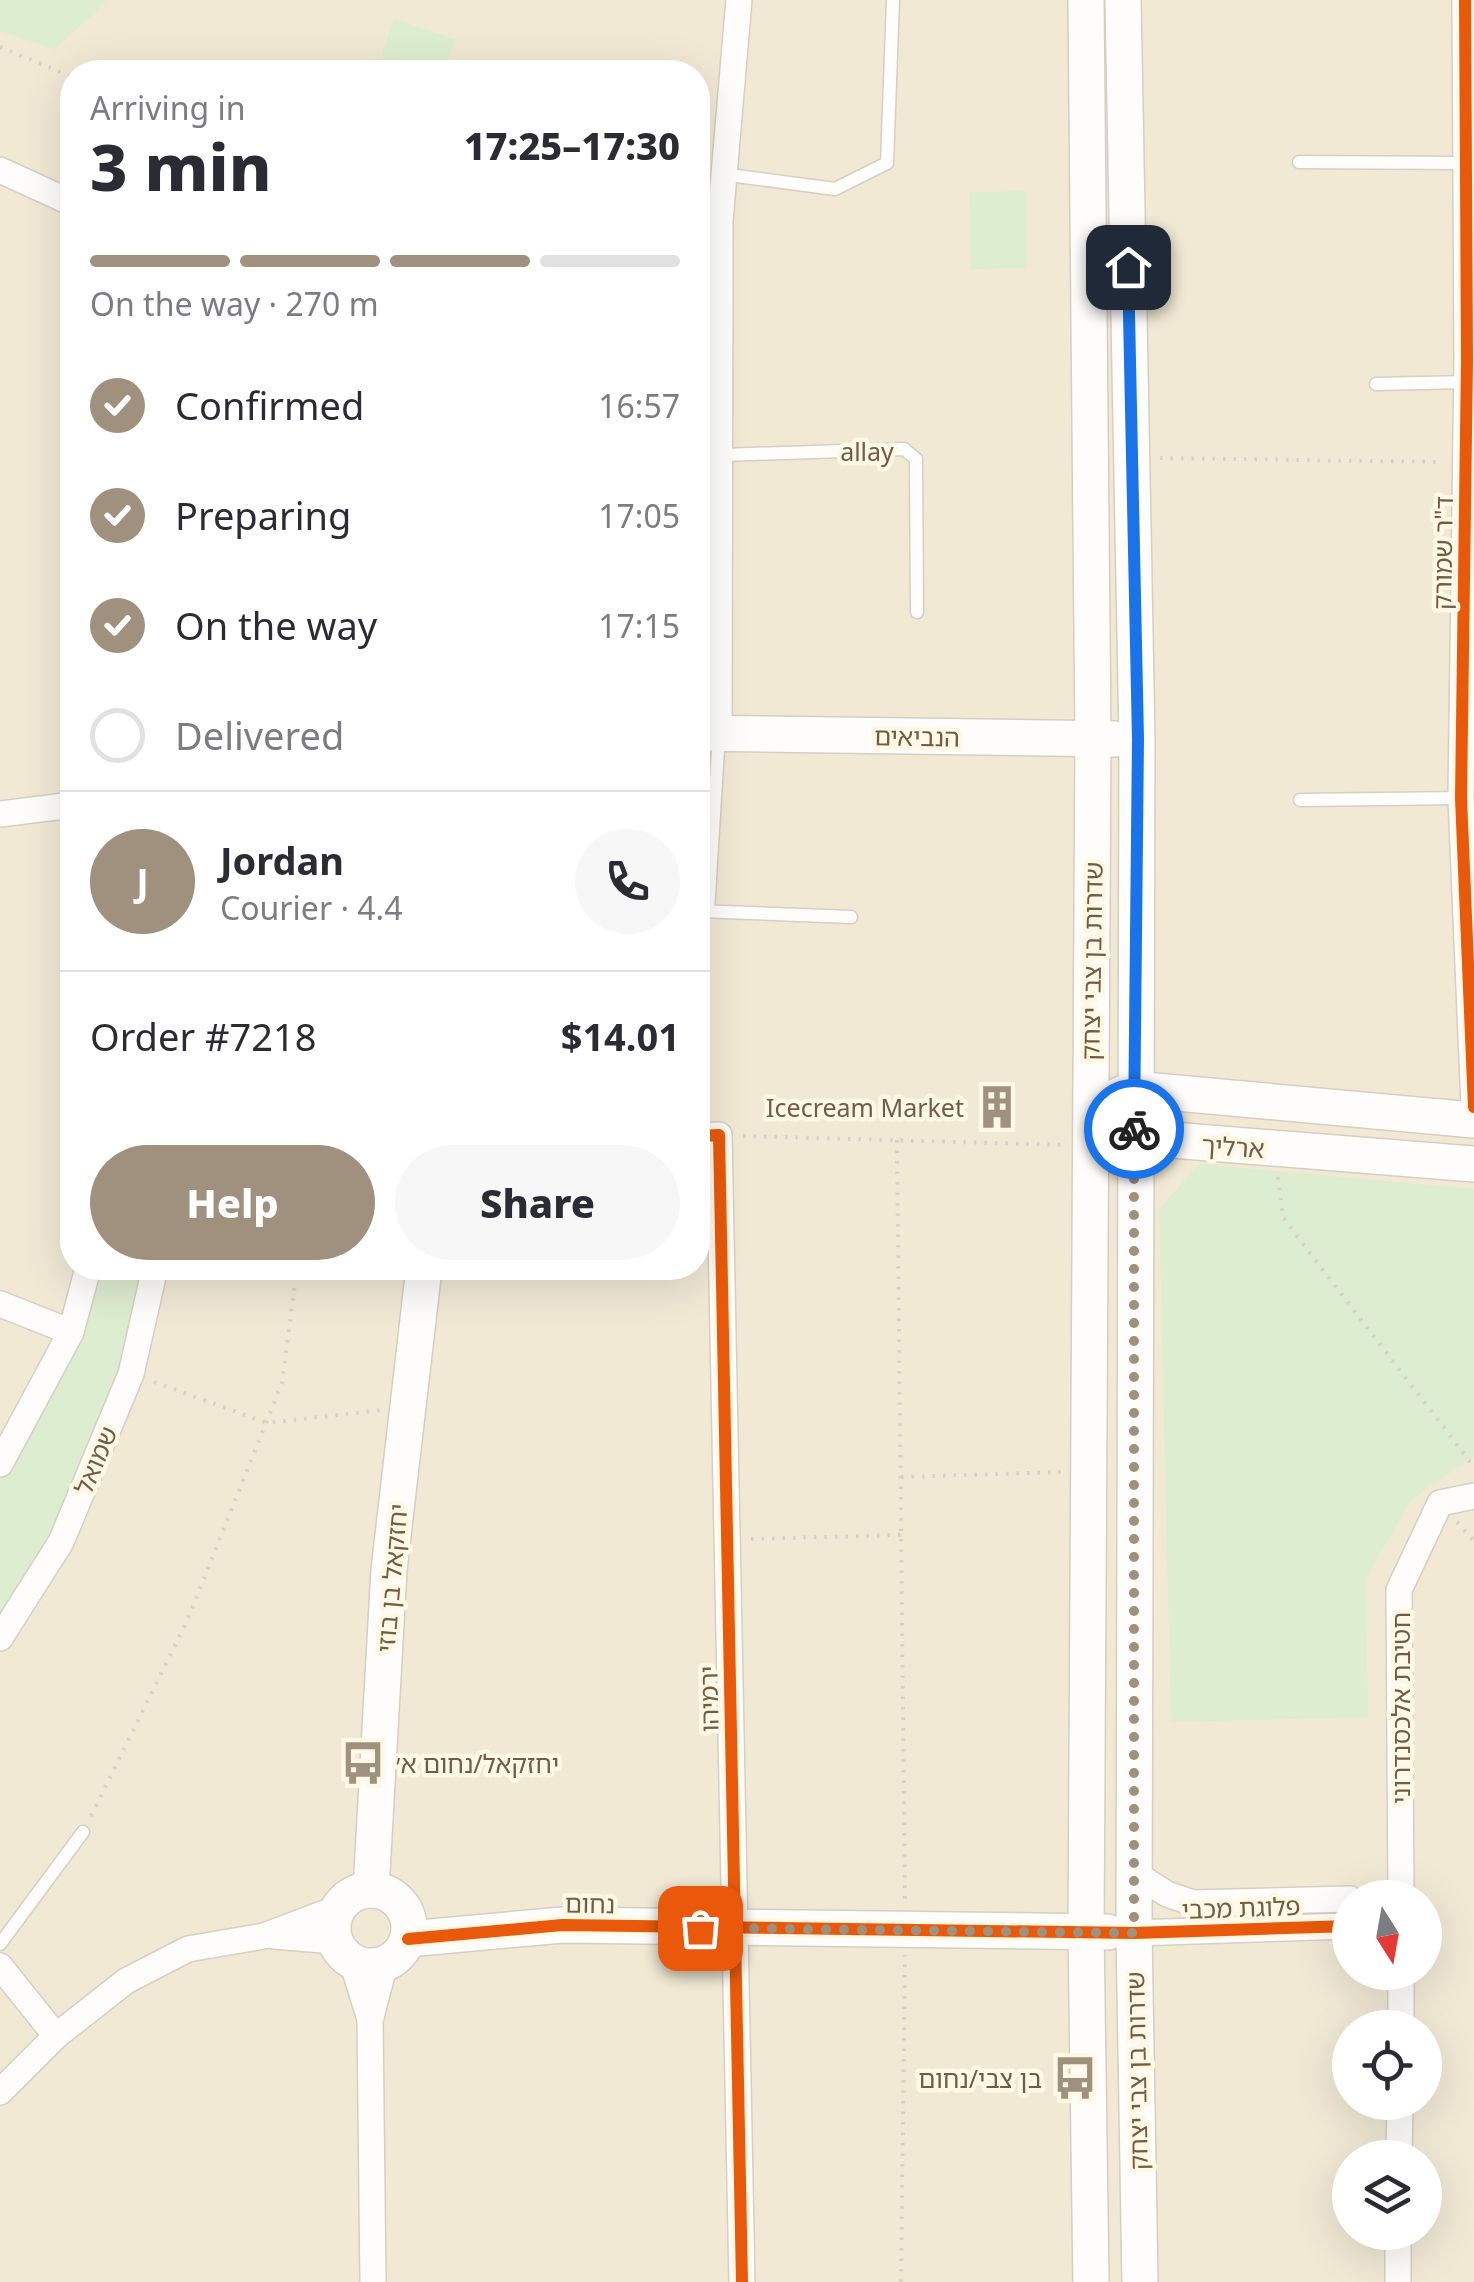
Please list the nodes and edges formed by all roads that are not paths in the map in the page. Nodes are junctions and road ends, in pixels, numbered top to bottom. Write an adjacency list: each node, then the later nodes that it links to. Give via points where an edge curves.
1 (739, 0): 9 (street)
2 (893, 0): 9 (lane, via 887,162 835,188)
3 (1086, 0): 18 (main road, שדרות בן צבי יצחק)
4 (1123, 0): 19 (main road, שדרות בן צבי יצחק)
5 (1465, 0): 7 (street, ד"ר שמורק)
6 (1299, 162): 7 (lane)
7 (1466, 163): 10 (street, ד"ר שמורק)
8 (0, 170): 11 (street)
9 (722, 174): 14 (street)
10 (1470, 195): 12 (street, ד"ר שמורק)
11 (60, 198)
12 (1469, 367): 13 (lane); 20 (street, ד"ר שמורק)
13 (1376, 384)
14 (722, 454): 15 (lane, allay, via 904,449 916,459); 16 (street)
15 (917, 612)
16 (710, 693)
17 (710, 733): 18 (main road, הנביאים)
18 (1093, 738): 19 (main road, הנביאים); 29 (main road, שדרות בן צבי יצחק)
19 (1138, 739): 27 (main road, שדרות בן צבי יצחק)
20 (1461, 798): 21 (lane); 26 (street, ד"ר שמורק)
21 (1300, 800)
22 (60, 806): 23 (street)
23 (0, 814)
24 (710, 911): 25 (lane)
25 (851, 917)
26 (1469, 918): 28 (street, ד"ר שמורק)
27 (1133, 1089): 29 (main road, ארליך); 30 (main road, ארליך); 31 (main road, שדרות בן צבי יצחק)
28 (1474, 1107)
29 (1090, 1108): 31 (main road, ארליך); 51 (main road, שדרות בן צבי יצחק)
30 (1474, 1120)
31 (1134, 1137): 32 (main road, ארליך); 35 (main road, שדרות בן צבי יצחק)
32 (1196, 1143): 33 (main road, ארליך); 35 (main road, via 1164,1156)
33 (1474, 1164)
34 (710, 1179): 50 (street, ירמיהו)
35 (1134, 1207): 45 (main road, שדרות בן צבי יצחק)
36 (85, 1280): 40 (street)
37 (152, 1280): 43 (street, שמואל, via 130,1374 60,1542)
38 (423, 1280): 47 (main road, יחזקאל בן בוזי, via 390,1570)
39 (0, 1304): 40 (street)
40 (71, 1332): 41 (street)
41 (0, 1464)
42 (1474, 1496): 46 (street, חטיבת אלכסנדרוני, via 1440,1502 1399,1590)
43 (0, 1638)
44 (83, 1832): 54 (lane)
45 (1134, 1873): 48 (street, פלוגת מכבי, via 1193,1903); 52 (main road, שדרות בן צבי יצחק)
46 (1402, 1880)
47 (371, 1890): 53 (main road, via 352,1894); 53 (main road, via 402,1905 409,1927)
48 (1332, 1899)
49 (1332, 1927): 52 (street, פלוגת מכבי)
50 (735, 1928): 51 (main road, נחום); 53 (main road, נחום, via 562,1925); 60 (street, ירמיהו)
51 (1086, 1931): 52 (main road, נחום); 61 (main road, שדרות בן צבי יצחק)
52 (1134, 1933): 62 (main road, שדרות בן צבי יצחק)
53 (364, 1942): 56 (street, נחום, via 264,1936 188,1948 126,1981); 59 (street)
54 (0, 1944)
55 (0, 1966): 56 (street)
56 (56, 2036): 57 (street, נחום)
57 (0, 2092)
58 (1398, 2250): 63 (street)
59 (373, 2282)
60 (742, 2282)
61 (1091, 2282)
62 (1140, 2282)
63 (1398, 2282)

